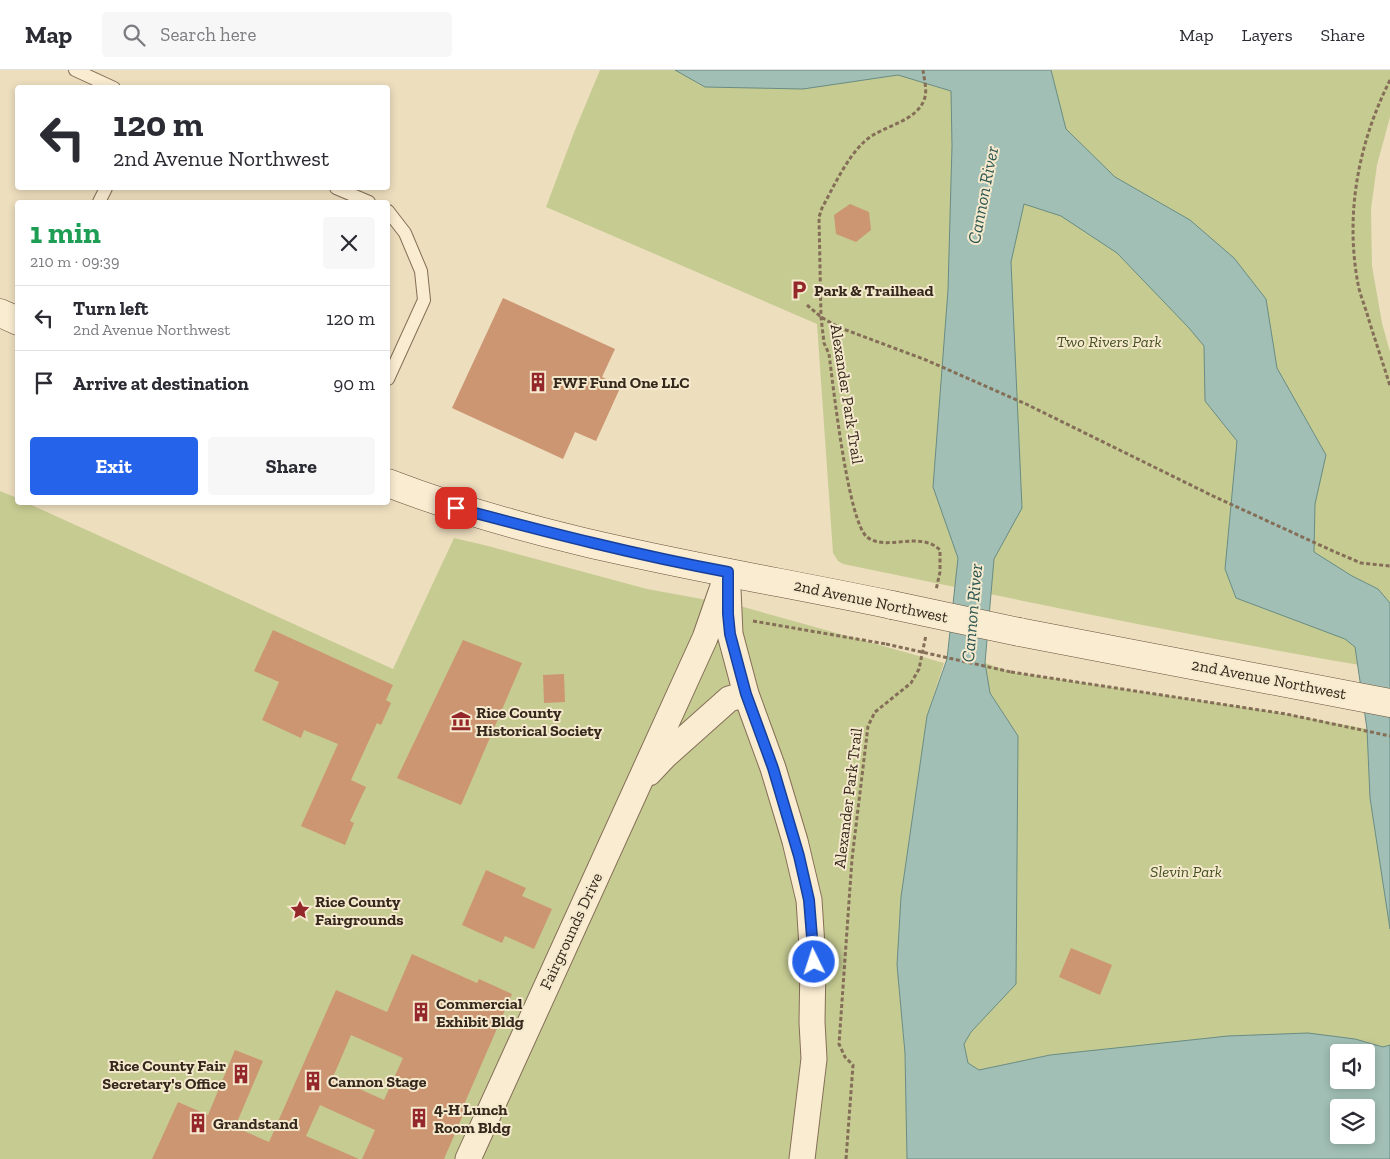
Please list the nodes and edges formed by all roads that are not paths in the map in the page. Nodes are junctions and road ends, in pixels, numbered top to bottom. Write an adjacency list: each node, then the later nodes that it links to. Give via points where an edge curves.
1 (75, 70): 2 (lane)
2 (108, 85)
3 (339, 190): 4 (lane)
4 (353, 199)
5 (390, 212): 8 (lane, via 405,233 421,271 424,300)
6 (0, 314): 7 (street)
7 (15, 320)
8 (390, 375)
9 (390, 484): 10 (street, 2nd Avenue Northwest, via 456,508 588,543)
10 (728, 572): 11 (street, via 730,634); 12 (street, 2nd Avenue Northwest, bridge); 13 (street, Fairgrounds Drive, via 705,638)
11 (746, 694): 13 (street, Fairgrounds Drive, via 729,699 665,756); 15 (street, via 773,768 809,900 814,962 814,1059)
12 (1390, 703)
13 (637, 786): 14 (street, Fairgrounds Drive)
14 (468, 1159)
15 (802, 1159)

